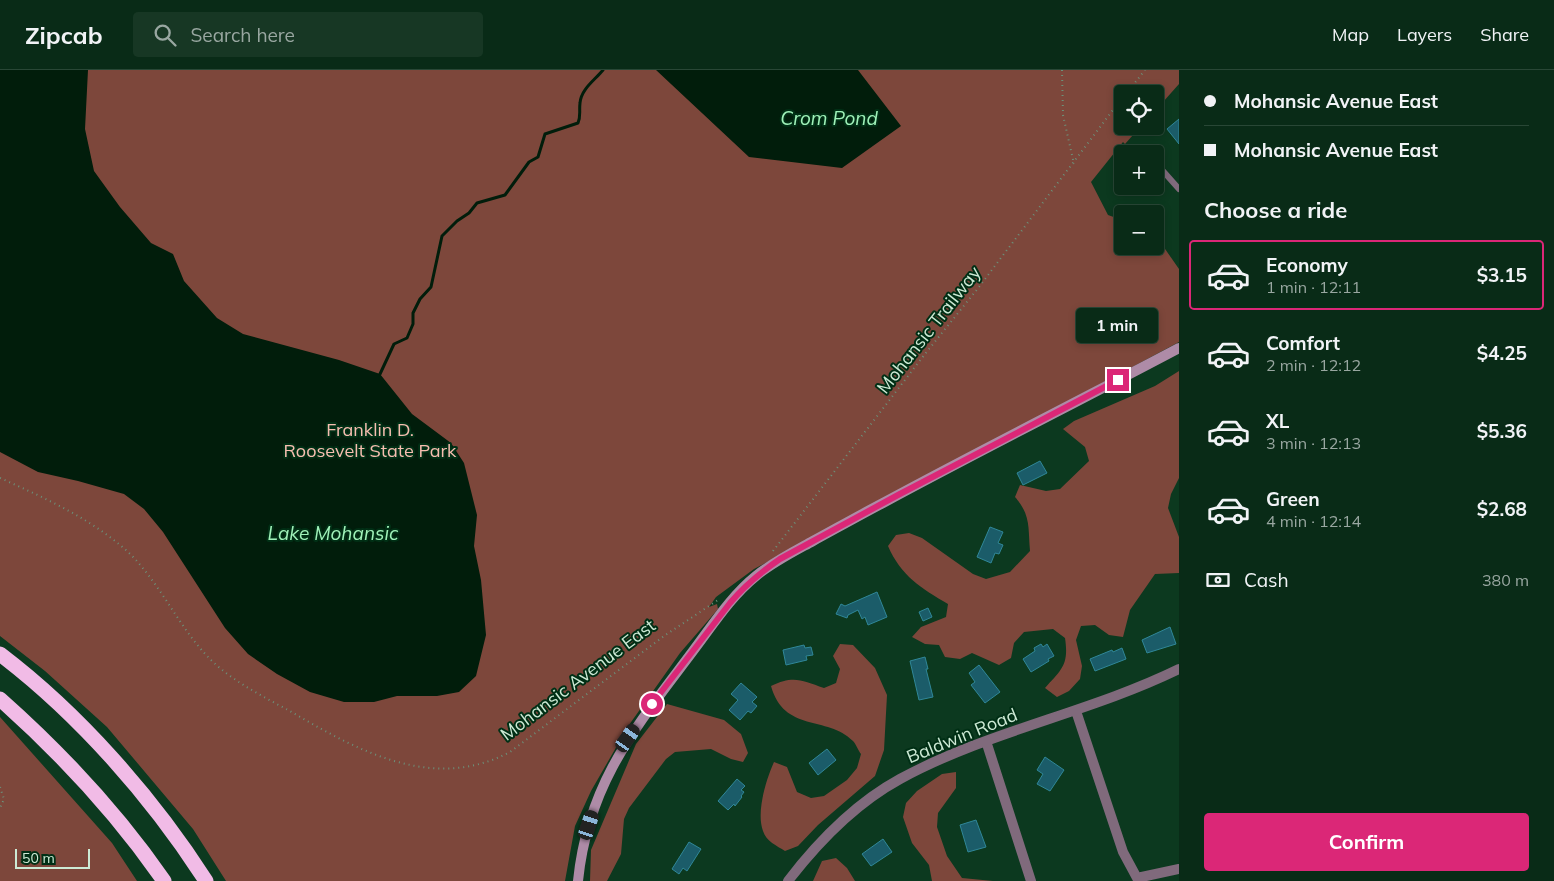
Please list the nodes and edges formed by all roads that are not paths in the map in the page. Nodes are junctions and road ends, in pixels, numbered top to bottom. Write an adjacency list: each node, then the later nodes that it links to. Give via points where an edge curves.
1 (1164, 172): 2 (lane)
2 (1179, 189)
3 (1179, 348): 12 (street, via 884,502 780,559 754,578 720,616 641,719 616,758 589,825)
4 (0, 654): 11 (highway, via 59,705 111,758 158,814)
5 (1179, 669): 7 (street, Baldwin Road)
6 (0, 699): 10 (highway, via 78,773 126,829)
7 (1076, 711): 8 (street, Baldwin Road); 9 (street, via 1123,852 1137,878)
8 (986, 741): 13 (street, Baldwin Road, via 920,768 881,790 830,833); 14 (street)
9 (1179, 869)
10 (164, 881)
11 (206, 881)
12 (578, 881)
13 (788, 881)
14 (1031, 881)

